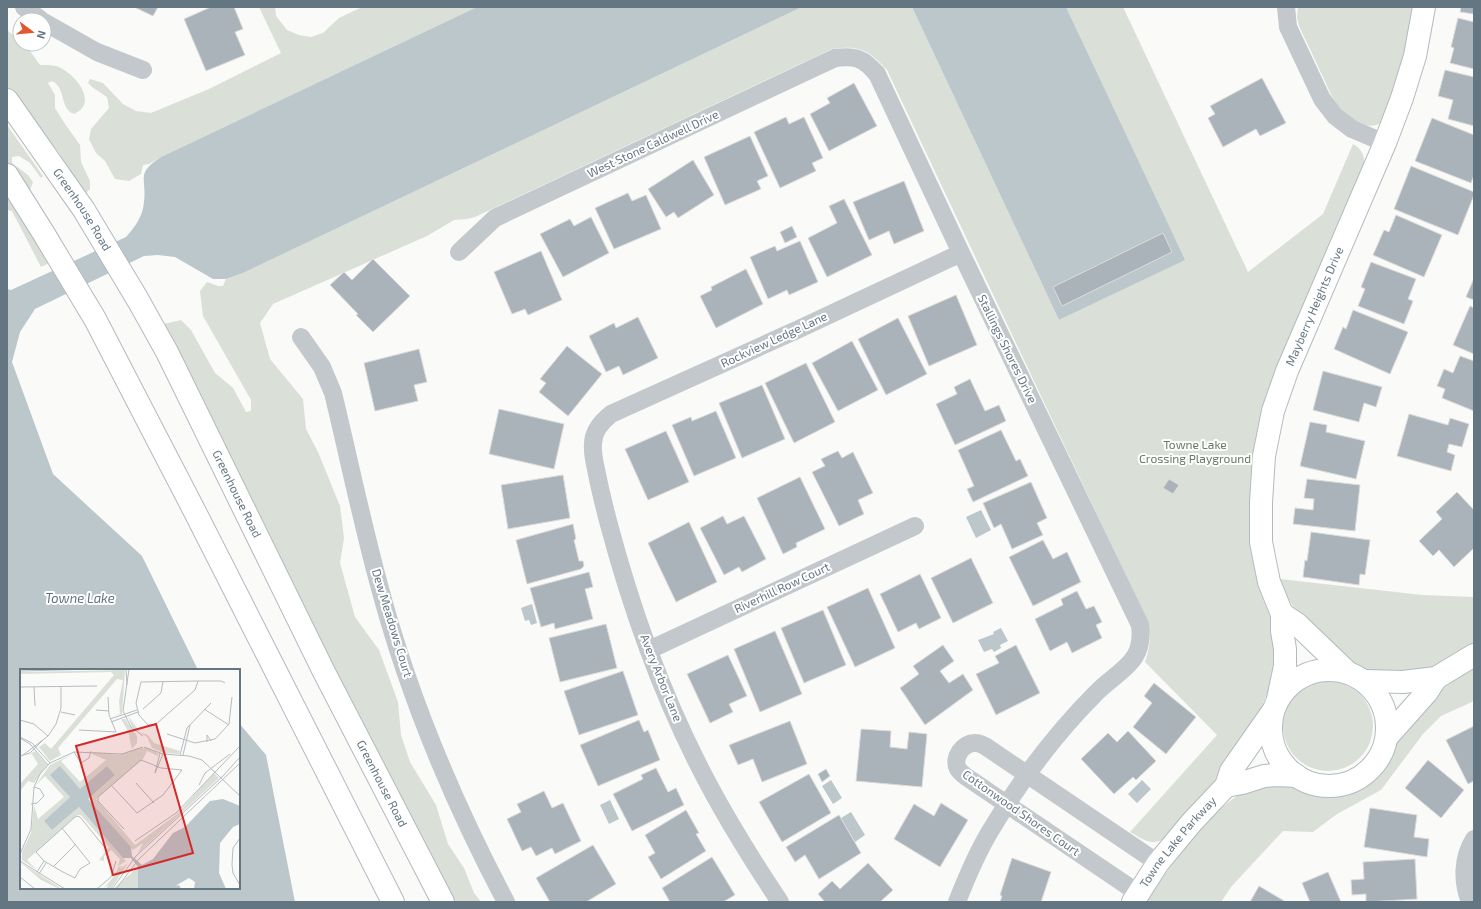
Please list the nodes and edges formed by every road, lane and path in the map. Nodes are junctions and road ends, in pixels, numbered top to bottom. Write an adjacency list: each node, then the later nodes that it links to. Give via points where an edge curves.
1 (1286, 7): 7 (street, via 1288,27 1322,99 1335,116 1352,129)
2 (1424, 7): 7 (main road, Mayberry Heights Drive, via 1415,56)
3 (52, 27): 5 (street, via 97,52)
4 (858, 58): 9 (street, West Stone Caldwell Drive, via 835,58 495,218); 10 (street, Stallings Shores Drive, via 878,74)
5 (143, 70)
6 (7, 100): 29 (main road, Greenhouse Road, via 84,210 167,352 324,672)
7 (1385, 143): 14 (main road, Mayberry Heights Drive, via 1290,364 1273,411 1264,456 1261,542 1268,582)
8 (7, 175): 28 (main road, via 95,319)
9 (459, 252)
10 (960, 252): 12 (street, Rockview Ledge Lane, via 611,414 601,422); 21 (street, Stallings Shores Drive, via 1140,625 1141,638 1134,659 1072,718)
11 (301, 337): 30 (street, Dew Meadows Court, via 322,367 333,393 378,582 402,661 436,756)
12 (594, 435): 15 (street, Avery Arbor Lane, via 593,456 604,505 622,575)
13 (915, 526): 15 (street, Riverhill Row Court)
14 (1282, 614): 17 (main road, via 1297,624); 19 (main road, Mayberry Heights Drive, via 1285,666)
15 (649, 650): 31 (street, Avery Arbor Lane, via 670,704 698,764 743,846)
16 (1474, 655): 18 (main road)
17 (1355, 676): 18 (main road, via 1403,682); 19 (main road, via 1320,670 1295,680); 20 (main road, via 1379,696 1386,716)
18 (1436, 678): 20 (main road, via 1427,692)
19 (1275, 705): 22 (main road, via 1270,729 1274,747 1283,764); 23 (main road, Towne Lake Parkway, via 1231,771)
20 (1386, 737): 22 (main road, via 1380,755 1372,766 1352,781 1333,786 1314,784)
21 (1027, 774): 24 (street); 24 (street, Cottonwood Shores Court, via 976,742 967,744 960,750 956,759 958,769); 26 (street, Cottonwood Shores Court)
22 (1297, 776): 23 (main road, Towne Lake Parkway, via 1264,776)
23 (1226, 786): 26 (main road, Towne Lake Parkway)
24 (1007, 805): 27 (street, Cottonwood Shores Court); 32 (street, via 988,834)
25 (1471, 844): 33 (street, via 1463,875)
26 (1158, 863): 27 (main road, Towne Lake Parkway)
27 (1135, 898)
28 (393, 902)
29 (443, 902)
30 (506, 902)
31 (780, 902)
32 (957, 902)
33 (1470, 902)

